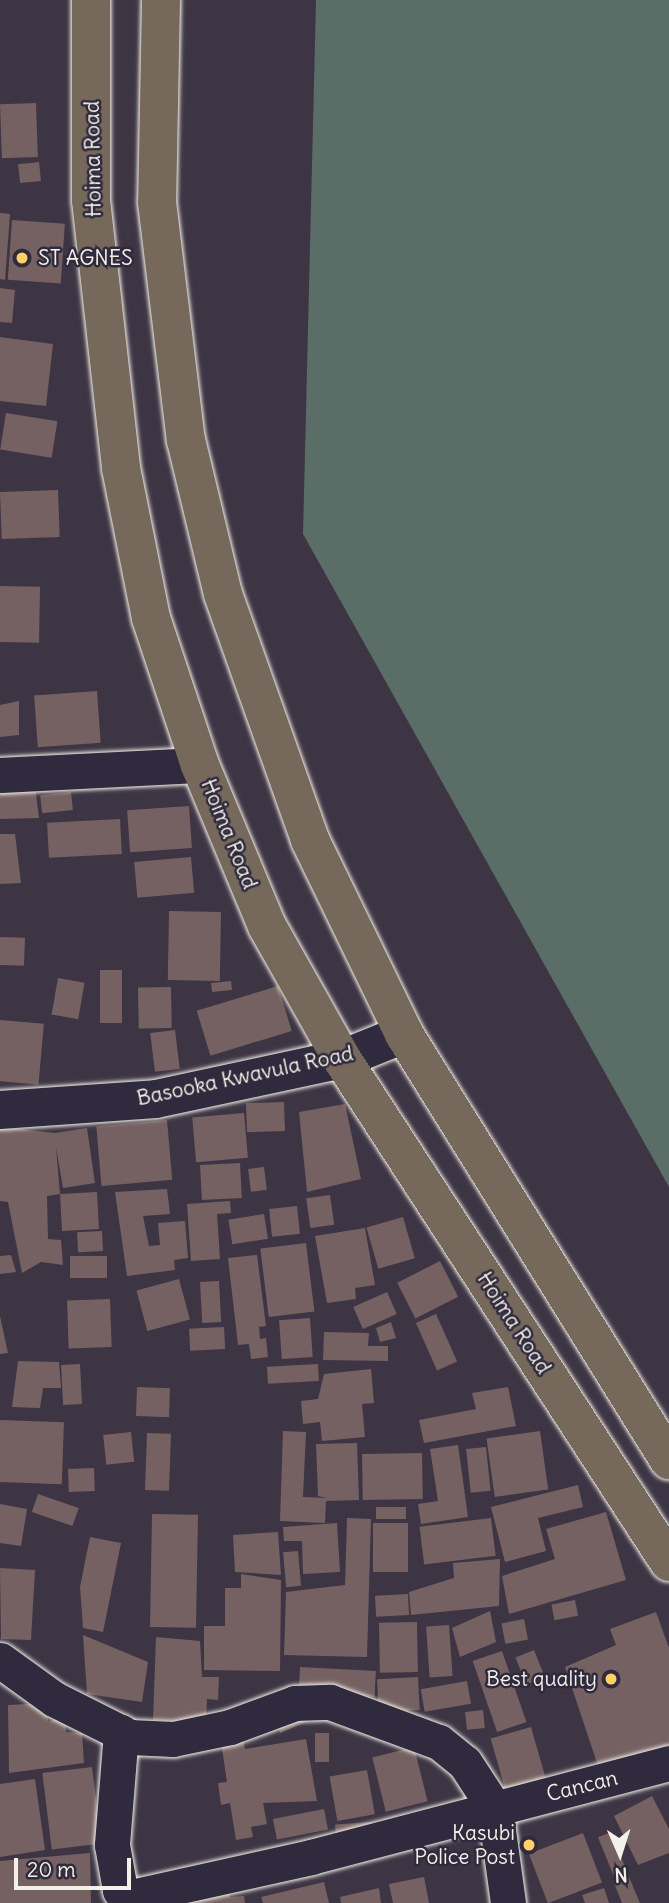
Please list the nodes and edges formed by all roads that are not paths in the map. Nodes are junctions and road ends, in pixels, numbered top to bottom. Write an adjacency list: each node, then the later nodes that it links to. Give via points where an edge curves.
1 (91, 0): 3 (main road, Hoima Road, via 91,200 121,468 151,618)
2 (161, 0): 5 (main road, via 157,202 186,440 223,594 310,840)
3 (200, 765): 4 (street); 6 (main road, Hoima Road, via 267,926)
4 (0, 775)
5 (404, 1034): 6 (street, Basooka Kwavula Road); 8 (main road)
6 (342, 1059): 7 (street, Basooka Kwavula Road, via 156,1099); 9 (main road, Hoima Road)
7 (0, 1110)
8 (669, 1460)
9 (669, 1562)
10 (0, 1660): 11 (street, via 54,1699)
11 (121, 1732): 13 (street, via 173,1740 230,1727 295,1703 330,1702 439,1742 464,1763); 13 (street, Cancan, via 112,1845 120,1891 131,1897)
12 (669, 1763): 13 (street, Cancan)
13 (495, 1809): 14 (street)
14 (509, 1903)

